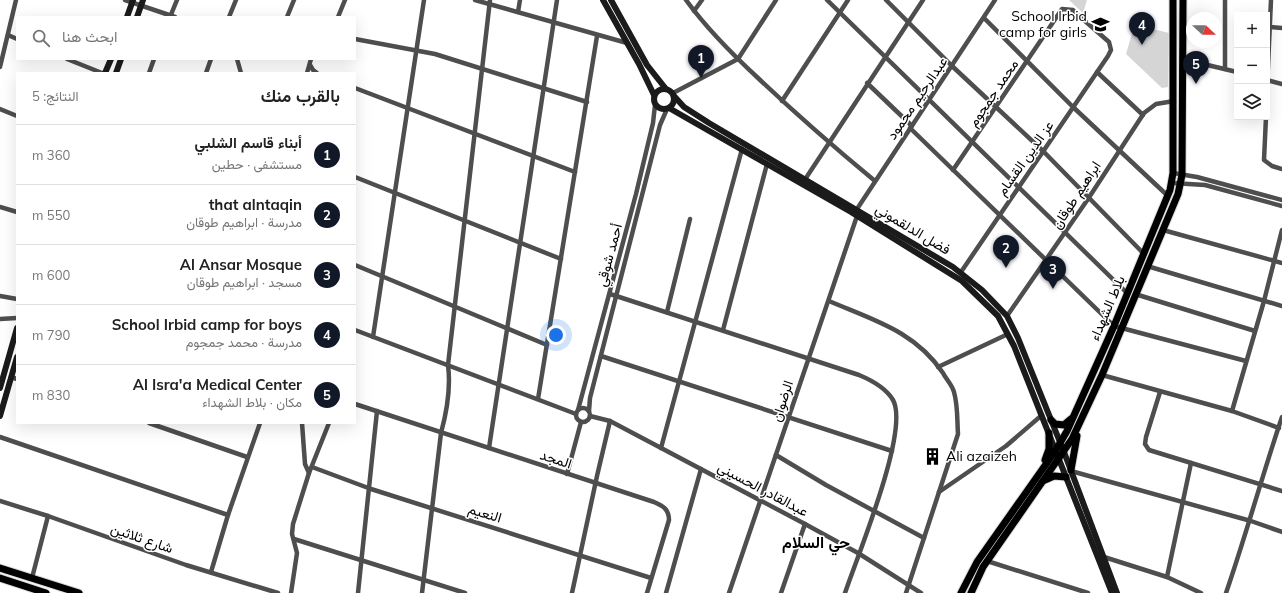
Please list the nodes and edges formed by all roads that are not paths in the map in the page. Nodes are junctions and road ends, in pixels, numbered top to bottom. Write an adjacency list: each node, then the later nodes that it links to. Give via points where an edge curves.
1 (16, 0): 43 (street)
2 (125, 0): 24 (street)
3 (177, 0): 34 (street)
4 (236, 0): 35 (street)
5 (294, 0): 36 (street)
6 (345, 0): 37 (street)
7 (424, 0): 48 (street)
8 (475, 0): 26 (street)
9 (520, 0): 28 (street)
10 (556, 0): 40 (street)
11 (603, 0): 47 (main road)
12 (686, 0): 29 (street)
13 (702, 0): 29 (street)
14 (776, 0): 51 (street)
15 (827, 0): 30 (street)
16 (848, 0): 30 (street)
17 (886, 0): 39 (street)
18 (923, 0): 39 (street)
19 (995, 0): 38 (street, عبدالرحيم محمود)
20 (1173, 0): 84 (main road, بلاط الشهداء)
21 (1182, 0): 52 (main road)
22 (1225, 0): 64 (street)
23 (1270, 0): 31 (street)
24 (132, 1): 27 (street); 32 (main road)
25 (612, 1): 79 (main road, via 653,74)
26 (490, 2): 28 (street); 63 (street)
27 (142, 3): 33 (main road); 34 (street)
28 (518, 12): 40 (street)
29 (694, 12): 51 (street)
30 (840, 12): 49 (street); 83 (street)
31 (1270, 12)
32 (126, 16)
33 (137, 16)
34 (172, 16)
35 (229, 16)
36 (287, 16)
37 (338, 16)
38 (984, 18): 60 (street); 61 (street, عبدالرحيم محمود)
39 (909, 21): 49 (street); 61 (street)
40 (553, 23): 44 (street); 78 (street)
41 (1270, 27): 42 (street)
42 (1282, 28)
43 (8, 35): 45 (street); 62 (street)
44 (598, 36): 47 (street); 85 (street)
45 (16, 39)
46 (356, 39): 48 (street)
47 (628, 43): 80 (main road)
48 (417, 50): 63 (street); 91 (street)
49 (885, 56): 75 (street); 82 (street)
50 (1108, 56): 60 (street, محمد جمجوم, via 1111,50 1109,42 1072,10 1062,9); 73 (street, عز الدين القسام)
51 (738, 59): 81 (street); 83 (street)
52 (1182, 59): 64 (street); 108 (main road)
53 (70, 60): 66 (street)
54 (111, 60): 67 (main road)
55 (121, 60): 68 (main road)
56 (154, 60): 69 (street)
57 (212, 60): 70 (street)
58 (237, 60): 71 (street)
59 (311, 60): 72 (street)
60 (1027, 61): 87 (street, محمد جمجوم); 88 (street)
61 (952, 66): 82 (street, عبدالرحيم محمود); 87 (street)
62 (0, 67)
63 (482, 68): 78 (street); 96 (street)
64 (1225, 69): 65 (street)
65 (1234, 71)
66 (100, 72)
67 (105, 72)
68 (116, 72)
69 (149, 72)
70 (206, 72)
71 (241, 72)
72 (312, 72)
73 (1097, 72): 88 (street, عز الدين القسام); 92 (street)
74 (1270, 81): 76 (street)
75 (867, 83): 95 (street); 98 (street)
76 (1282, 84)
77 (356, 88): 91 (street)
78 (543, 88): 85 (street); 102 (street)
79 (666, 88): 80 (main road); 81 (main road)
80 (654, 95): 86 (main road)
81 (673, 95): 90 (main road, via 674,102); 110 (main road, فضل الدلقموني, via 686,109)
82 (929, 100): 95 (street, عبدالرحيم محمود); 97 (street)
83 (782, 101): 98 (street)
84 (1174, 101): 92 (street, ابراهيم طوقان, via 1156,104); 107 (main road, بلاط الشهداء)
85 (587, 102): 106 (street)
86 (655, 105): 90 (main road, via 659,108); 140 (street, أحمد شوقي, via 644,161)
87 (997, 106): 97 (street, محمد جمجوم); 101 (street)
88 (1073, 107): 100 (street); 101 (street, عز الدين القسام)
89 (0, 108): 93 (street)
90 (668, 108): 99 (main road, فضل الدلقموني); 143 (street, أحمد شوقي, via 660,125)
91 (407, 109): 96 (street); 115 (street)
92 (1143, 115): 100 (street, ابراهيم طوقان)
93 (16, 116)
94 (1266, 120): 104 (street, via 1264,160)
95 (911, 127): 105 (street); 111 (street, عبدالرحيم محمود)
96 (475, 135): 102 (street); 125 (street)
97 (973, 141): 105 (street, محمد جمجوم); 114 (street)
98 (828, 142): 110 (street); 111 (street)
99 (742, 149): 103 (main road, فضل الدلقموني); 153 (street)
100 (1119, 149): 116 (street); 117 (street, ابراهيم طوقان)
101 (1043, 151): 114 (street, عز الدين القسام); 117 (street)
102 (532, 156): 106 (street); 129 (street)
103 (767, 164): 110 (main road, فضل الدلقموني); 157 (street)
104 (1282, 169)
105 (953, 170): 123 (street)
106 (575, 172): 131 (street)
107 (1173, 173): 108 (street); 112 (main road, بلاط الشهداء)
108 (1182, 175): 113 (main road); 118 (street)
109 (356, 177): 115 (street)
110 (804, 181): 122 (main road, فضل الدلقموني)
111 (875, 181): 122 (street, عبدالرحيم محمود)
112 (1172, 183): 113 (street); 116 (main road, بلاط الشهداء)
113 (1181, 184): 119 (street, via 1197,183); 126 (main road)
114 (1019, 186): 123 (street, عز الدين القسام); 128 (street)
115 (395, 193): 125 (street); 138 (street)
116 (1168, 196): 130 (main road, بلاط الشهداء)
117 (1088, 199): 128 (street, ابراهيم طوقان); 130 (street)
118 (1282, 200)
119 (1282, 206)
120 (0, 207): 121 (street)
121 (16, 212)
122 (857, 212): 137 (main road, فضل الدلقموني); 145 (street, الرضوان); 160 (main road, فضل الدلقموني, via 962,281 991,308 1004,324)
123 (999, 214): 132 (street); 137 (street, عز الدين القسام)
124 (690, 219): 149 (street)
125 (465, 222): 129 (street); 148 (street)
126 (1163, 230): 133 (street); 136 (main road)
127 (1282, 230): 133 (street)
128 (1065, 233): 132 (street, ابراهيم طوقان); 139 (street)
129 (520, 244): 131 (street); 155 (street)
130 (1144, 254): 139 (main road, بلاط الشهداء)
131 (561, 259): 162 (street)
132 (1046, 260): 150 (street, ابراهيم طوقان); 154 (street)
133 (1274, 261): 134 (street); 146 (street)
134 (1282, 263)
135 (356, 265): 138 (street)
136 (1147, 266): 141 (main road); 146 (street)
137 (961, 272): 150 (main road, فضل الدلقموني)
138 (383, 277): 148 (street); 161 (street)
139 (1127, 293): 154 (main road, بلاط الشهداء)
140 (610, 294): 143 (street); 179 (street, أحمد شوقي)
141 (1135, 294): 154 (main road); 158 (street)
142 (0, 296): 144 (street)
143 (616, 296): 149 (street); 163 (street, أحمد شوقي)
144 (16, 299)
145 (829, 301): 164 (street, الرضوان); 168 (street, via 898,331 915,342)
146 (1264, 301): 147 (street); 158 (street)
147 (1282, 306)
148 (455, 308): 155 (street); 167 (street)
149 (667, 312): 153 (street)
150 (1006, 316): 186 (main road, فضل الدلقموني, via 1018,338)
151 (16, 318): 152 (street)
152 (0, 319)
153 (696, 321): 157 (street); 171 (street)
154 (1118, 327): 165 (street); 169 (main road); 183 (main road, بلاط الشهداء)
155 (507, 329): 162 (street); 172 (street)
156 (356, 330): 161 (street)
157 (723, 330): 164 (street)
158 (1256, 331): 165 (street)
159 (16, 332): 173 (main road)
160 (1008, 334): 168 (street); 181 (main road, فضل الدلقموني)
161 (373, 337): 167 (street)
162 (547, 345): 175 (street)
163 (601, 356): 171 (street); 180 (street, أحمد شوقي, via 589,400)
164 (808, 359): 184 (street, الرضوان); 202 (street, via 866,378 886,391 893,400 895,409 896,432)
165 (1246, 361): 178 (street)
166 (16, 364): 170 (main road)
167 (448, 365): 172 (street); 195 (street, via 450,379)
168 (938, 366): 218 (street, via 953,390 958,422 958,434)
169 (1102, 375): 174 (street); 189 (main road)
170 (14, 378): 182 (main road)
171 (680, 382): 184 (street); 200 (street)
172 (499, 384): 175 (street); 199 (street)
173 (0, 388)
174 (1160, 392): 178 (street); 207 (street, via 1146,437 1147,447 1154,452)
175 (538, 399): 179 (street)
176 (356, 404): 177 (street, المجد)
177 (377, 411): 195 (street, المجد); 216 (street)
178 (1232, 411): 194 (street)
179 (577, 412): 180 (street, via 583,408); 187 (street, via 576,418)
180 (590, 413): 187 (street, via 587,421); 188 (street, عبدالقادر الحسيني)
181 (1042, 415): 196 (main road, فضل الدلقموني); 218 (street, via 1006,446)
182 (0, 416)
183 (1074, 416): 186 (main road, via 1064,425 1055,424); 198 (main road, بلاط الشهداء)
184 (788, 417): 202 (street); 204 (street, الرضوان)
185 (1282, 417): 194 (street)
186 (1051, 420): 198 (main road, فضل الدلقموني)
187 (580, 422): 212 (street)
188 (610, 422): 200 (street, عبدالقادر الحسيني); 214 (street)
189 (1081, 422): 203 (main road); 211 (main road)
190 (152, 424): 205 (street)
191 (260, 424): 205 (street)
192 (302, 424): 210 (street, via 305,464)
193 (329, 424): 208 (street)
194 (1278, 428): 215 (street)
195 (441, 433): 199 (street, المجد); 222 (street)
196 (1049, 433): 201 (main road, فضل الدلقموني); 213 (main road, via 1049,449)
197 (0, 437): 224 (street)
198 (1060, 443): 201 (main road, بلاط الشهداء); 203 (main road, فضل الدلقموني)
199 (489, 448): 212 (street, المجد)
200 (661, 448): 209 (street, عبدالقادر الحسيني)
201 (1056, 450): 206 (main road, فضل الدلقموني); 213 (main road, بلاط الشهداء)
202 (892, 451): 223 (street)
203 (1064, 452): 206 (main road); 211 (main road, فضل الدلقموني)
204 (776, 455): 219 (street, الرضوان); 223 (street)
205 (248, 457): 224 (street)
206 (1060, 459): 211 (main road, فضل الدلقموني); 213 (main road)
207 (1191, 463): 215 (street); 221 (street)
208 (312, 467): 210 (street); 216 (street, النعيم)
209 (701, 469): 219 (street, عبدالقادر الحسيني); 254 (street)
210 (309, 473): 230 (street, via 293,524)
211 (1070, 473): 213 (main road); 221 (street); 233 (main road); 263 (main road)
212 (567, 474): 214 (street, المجد)
213 (1040, 479): 235 (main road); 260 (main road, بلاط الشهداء, via 977,562)
214 (595, 483): 232 (street); 241 (street, المجد, via 654,502 667,509 669,520)
215 (1260, 484): 217 (street); 226 (street)
216 (371, 488): 222 (street, النعيم); 234 (street)
217 (1282, 491)
218 (939, 492): 229 (street)
219 (761, 500): 227 (street, عبدالقادر الحسيني); 255 (street, الرضوان)
220 (0, 501): 225 (street, شارع ثلاثين)
221 (1183, 502): 226 (street); 238 (street)
222 (433, 508): 232 (street, النعيم); 242 (street)
223 (873, 511): 229 (street); 231 (street)
224 (228, 515): 237 (street)
225 (48, 516): 237 (street, شارع ثلاثين); 240 (street)
226 (1251, 521): 228 (street); 266 (street)
227 (805, 524): 231 (street, عبدالقادر الحسيني); 256 (street)
228 (1282, 532)
229 (924, 538): 243 (street)
230 (294, 539): 234 (street); 248 (street, via 297,553)
231 (858, 553): 243 (street, عبدالقادر الحسيني); 257 (street)
232 (580, 555): 241 (street, النعيم); 252 (street)
233 (1104, 557): 238 (street); 264 (main road)
234 (362, 560): 242 (street); 249 (street)
235 (988, 561): 261 (main road); 262 (street)
236 (0, 568): 240 (main road)
237 (211, 572): 247 (street, شارع ثلاثين)
238 (1167, 577): 265 (street)
239 (0, 578): 244 (main road)
240 (32, 578): 246 (main road)
241 (651, 578): 253 (street, المجد)
242 (423, 581): 250 (street); 251 (street)
243 (909, 585): 258 (street); 259 (street, عبدالقادر الحسيني)
244 (29, 590): 245 (main road)
245 (46, 593)
246 (79, 593)
247 (278, 593)
248 (291, 593)
249 (358, 593)
250 (422, 593)
251 (465, 593)
252 (572, 593)
253 (647, 593)
254 (666, 593)
255 (729, 593)
256 (781, 593)
257 (845, 593)
258 (906, 593)
259 (921, 593)
260 (961, 593)
261 (971, 593)
262 (1088, 593)
263 (1112, 593)
264 (1117, 593)
265 (1201, 593)
266 (1226, 593)

